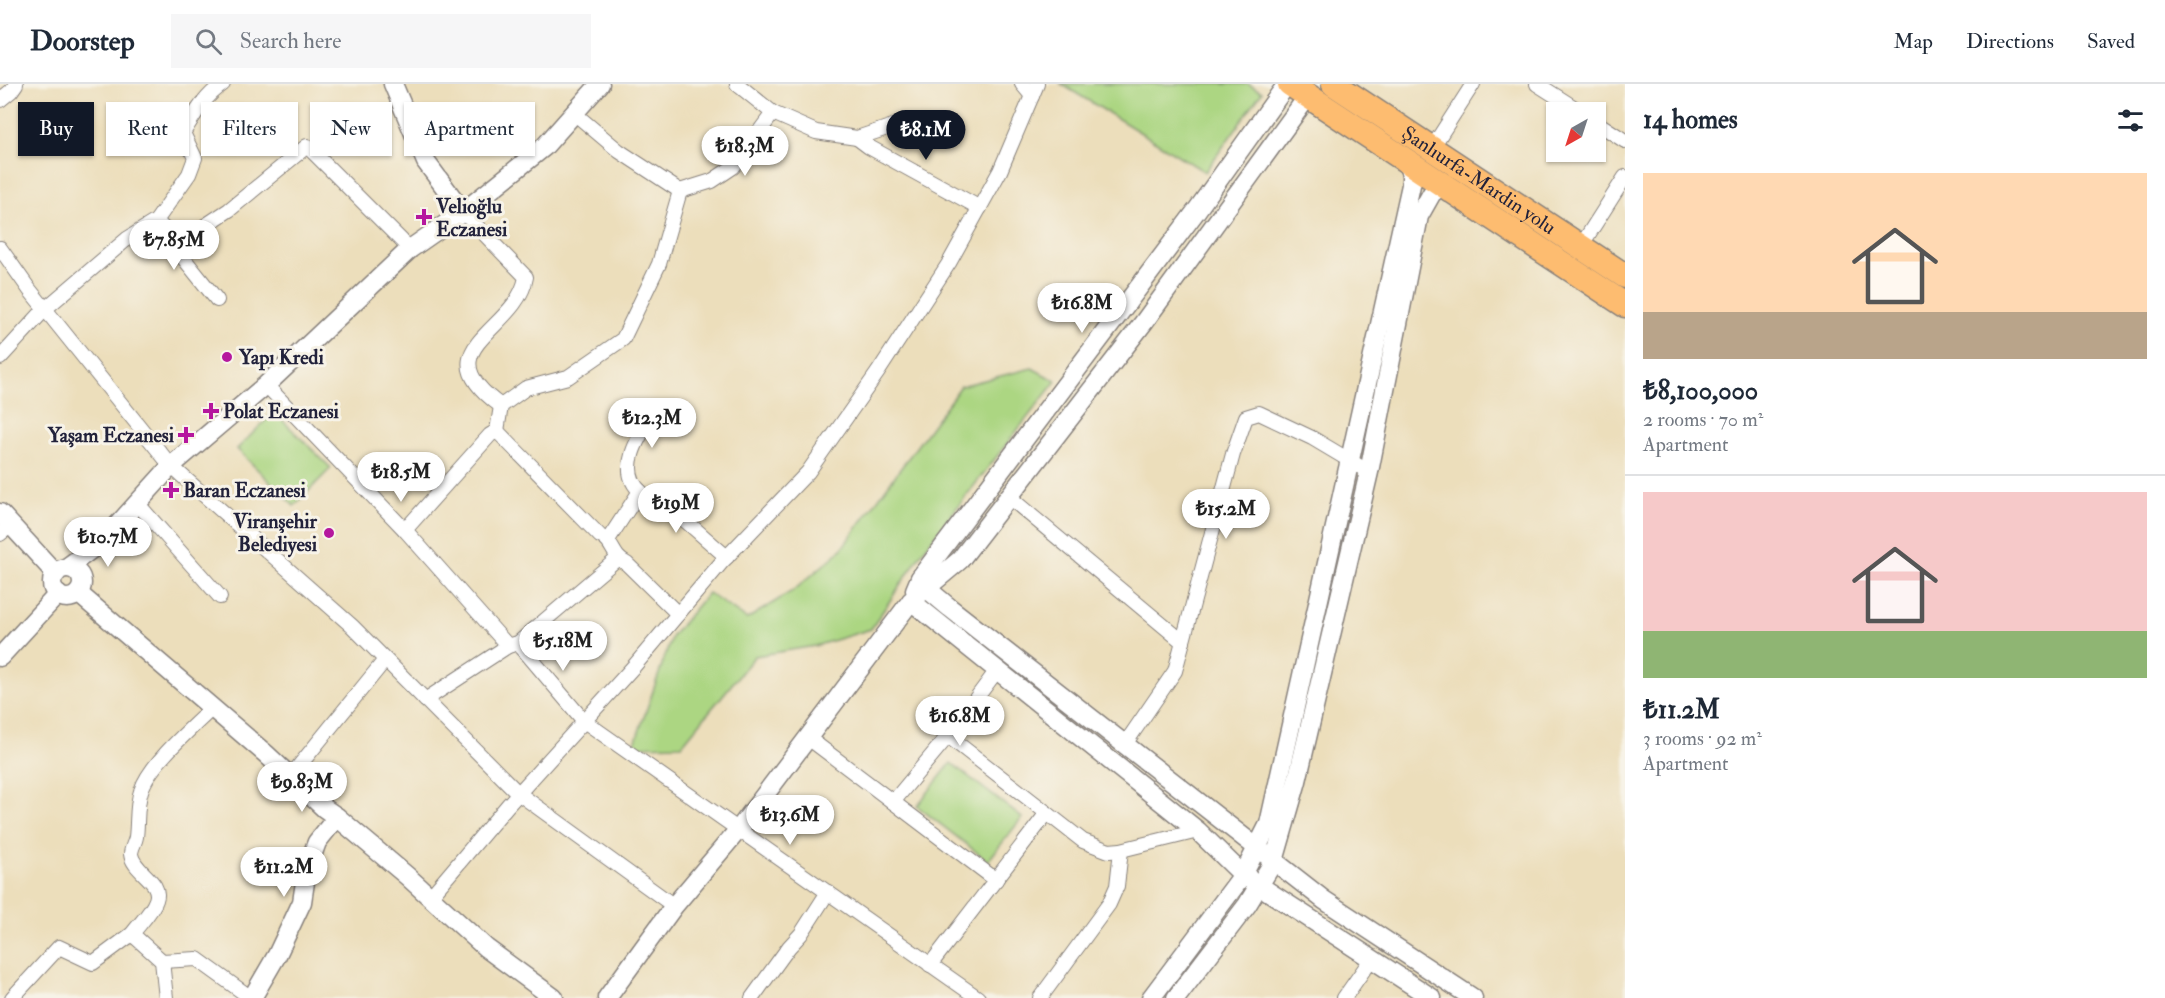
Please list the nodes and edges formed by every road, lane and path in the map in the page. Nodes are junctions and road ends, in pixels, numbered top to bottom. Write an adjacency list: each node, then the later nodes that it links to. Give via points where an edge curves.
1 (16, 84): 13 (street)
2 (223, 84): 11 (street)
3 (393, 84): 27 (street, via 426,162)
4 (600, 84): 15 (street)
5 (736, 84): 16 (street)
6 (1022, 84): 12 (street)
7 (1334, 84): 21 (highway, Şanlıurfa-Mardin yolu)
8 (1473, 84): 21 (street)
9 (1537, 84): 14 (street)
10 (1295, 88): 22 (highway); 46 (street, via 1144,322); 55 (street, via 1197,210)
11 (206, 89): 28 (street, via 183,133 195,158 189,174)
12 (1034, 90): 26 (street)
13 (0, 100)
14 (1565, 102)
15 (574, 113): 25 (street, via 619,151); 27 (street, via 544,147)
16 (773, 113): 19 (street, via 816,132); 25 (street, via 734,167 712,181)
17 (899, 124): 19 (street)
18 (1606, 129): 20 (street)
19 (857, 138): 26 (street)
20 (1625, 141)
21 (1432, 148): 30 (highway, Şanlıurfa-Mardin yolu)
22 (1406, 161): 24 (highway); 42 (street, via 1411,185)
23 (1625, 177): 30 (street)
24 (1444, 185): 35 (highway); 44 (street, via 1432,193 1419,216)
25 (680, 191): 39 (street, via 659,264 623,339 568,377 526,388)
26 (980, 208): 52 (street, via 884,363 808,472)
27 (462, 212): 32 (street); 39 (street, via 526,277 513,307 480,339 470,355 473,376 484,393)
28 (156, 221): 29 (street); 36 (street, via 127,239)
29 (178, 243): 32 (street, via 229,210 307,146); 34 (street, via 185,260)
30 (1581, 246): 33 (highway, Şanlıurfa-Mardin yolu)
31 (0, 248): 36 (street)
32 (410, 249): 38 (street)
33 (1625, 276)
34 (217, 300)
35 (1625, 305)
36 (45, 309): 37 (street); 43 (street)
37 (0, 358)
38 (267, 385): 43 (street); 49 (street)
39 (501, 406): 41 (street)
40 (657, 408): 45 (street, via 640,435 629,466)
41 (497, 431): 49 (street); 51 (street)
42 (1350, 462): 44 (street); 61 (street, via 1312,438 1259,413 1246,417); 79 (street, via 1269,824)
43 (171, 466): 47 (street); 64 (street, via 352,626)
44 (1369, 472): 81 (street, via 1297,781)
45 (640, 491): 51 (street); 52 (street, via 668,507)
46 (1009, 497): 55 (street, via 960,560); 61 (street)
47 (137, 503): 50 (street); 58 (street)
48 (4, 524): 54 (street)
49 (405, 530): 62 (street)
50 (104, 540): 54 (street); 56 (street)
51 (608, 540): 53 (street)
52 (727, 557): 60 (street)
53 (617, 559): 60 (street); 62 (street)
54 (61, 571): 56 (street, via 76,571); 57 (street, via 53,586)
55 (923, 583): 59 (street); 71 (street)
56 (80, 586): 57 (street, via 75,596 66,598); 67 (street)
57 (58, 594): 63 (street)
58 (220, 597)
59 (911, 601): 65 (street); 70 (street)
60 (678, 614): 68 (street)
61 (1183, 642): 71 (street, via 1175,671)
62 (513, 645): 66 (street); 68 (street)
63 (0, 657)
64 (385, 660): 66 (street); 72 (street)
65 (998, 669): 69 (street); 78 (street)
66 (425, 700): 73 (street)
67 (212, 708): 72 (street); 88 (street, via 157,764 141,791 131,851 133,863 154,885 157,894 156,902)
68 (584, 721): 73 (street); 77 (street)
69 (948, 736): 74 (street); 75 (street)
70 (807, 737): 74 (street); 77 (street)
71 (1125, 744): 79 (street)
72 (290, 777): 76 (street)
73 (518, 793): 86 (street); 87 (street)
74 (893, 802): 83 (street)
75 (1047, 813): 80 (street, via 1083,841 1109,851); 83 (street)
76 (337, 817): 86 (street); 94 (street, via 317,842 307,869 302,902)
77 (739, 829): 85 (street); 87 (street)
78 (1198, 831): 80 (street); 82 (street)
79 (1257, 848): 81 (street); 82 (street)
80 (1121, 850): 99 (street, via 1117,886 1109,904)
81 (1274, 861): 84 (street); 104 (street, via 1324,900)
82 (1243, 875): 84 (street); 100 (street)
83 (996, 880): 91 (street)
84 (1258, 886): 89 (street); 101 (street)
85 (828, 892): 91 (street); 97 (street)
86 (430, 897): 95 (street, via 486,948)
87 (674, 906): 96 (street)
88 (132, 933): 90 (street); 92 (street, via 93,963 59,948)
89 (1372, 958): 102 (street); 103 (street)
90 (162, 961): 93 (street); 94 (street, via 197,959)
91 (930, 965): 98 (street)
92 (12, 998)
93 (166, 998)
94 (251, 998)
95 (554, 998)
96 (606, 998)
97 (752, 998)
98 (978, 998)
99 (1040, 998)
100 (1151, 998)
101 (1176, 998)
102 (1344, 998)
103 (1432, 998)
104 (1473, 998)

